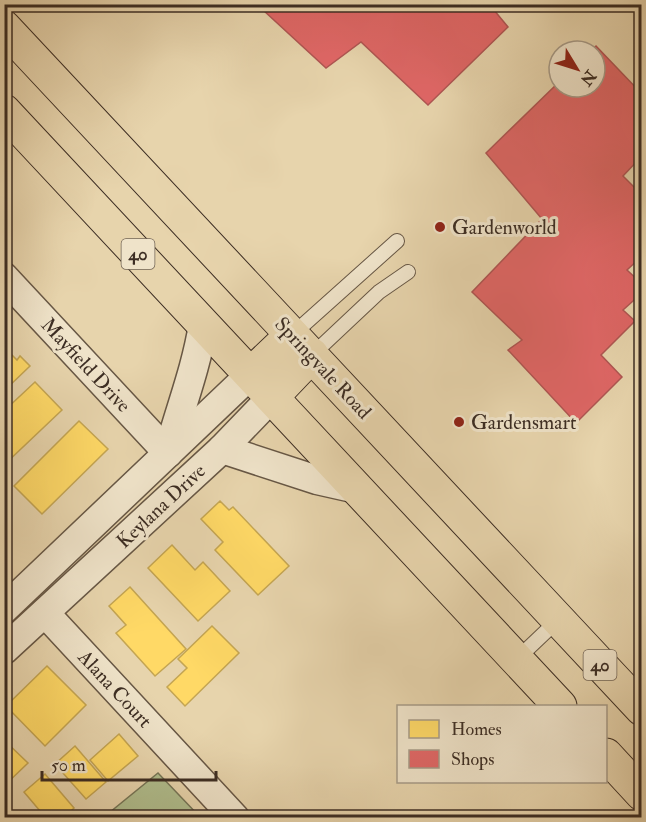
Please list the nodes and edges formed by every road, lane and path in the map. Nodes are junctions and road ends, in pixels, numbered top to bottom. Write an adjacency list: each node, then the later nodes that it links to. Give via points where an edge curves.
1 (4, 27): 7 (highway, Springvale Road / 40)
2 (4, 111): 6 (highway, 40)
3 (397, 241): 7 (lane)
4 (408, 272): 7 (lane)
5 (4, 277): 10 (street, Mayfield Drive)
6 (203, 325): 8 (highway, 40); 10 (street, via 193,375)
7 (302, 345): 8 (highway, Keylana Drive); 14 (highway, Springvale Road / 40)
8 (261, 385): 9 (street, Keylana Drive); 10 (street, Keylana Drive); 11 (highway, 40)
9 (222, 449): 11 (street); 13 (street, Keylana Drive)
10 (168, 453): 12 (street, Keylana Drive)
11 (357, 489): 16 (highway, 40)
12 (4, 609)
13 (45, 614): 15 (street, Keylana Drive); 21 (street, Alana Court)
14 (558, 620): 16 (lane); 18 (highway, Springvale Road / 40)
15 (4, 650)
16 (517, 659): 17 (highway, 40)
17 (559, 705)
18 (642, 709)
19 (607, 756): 20 (highway)
20 (642, 794)
21 (235, 818)

